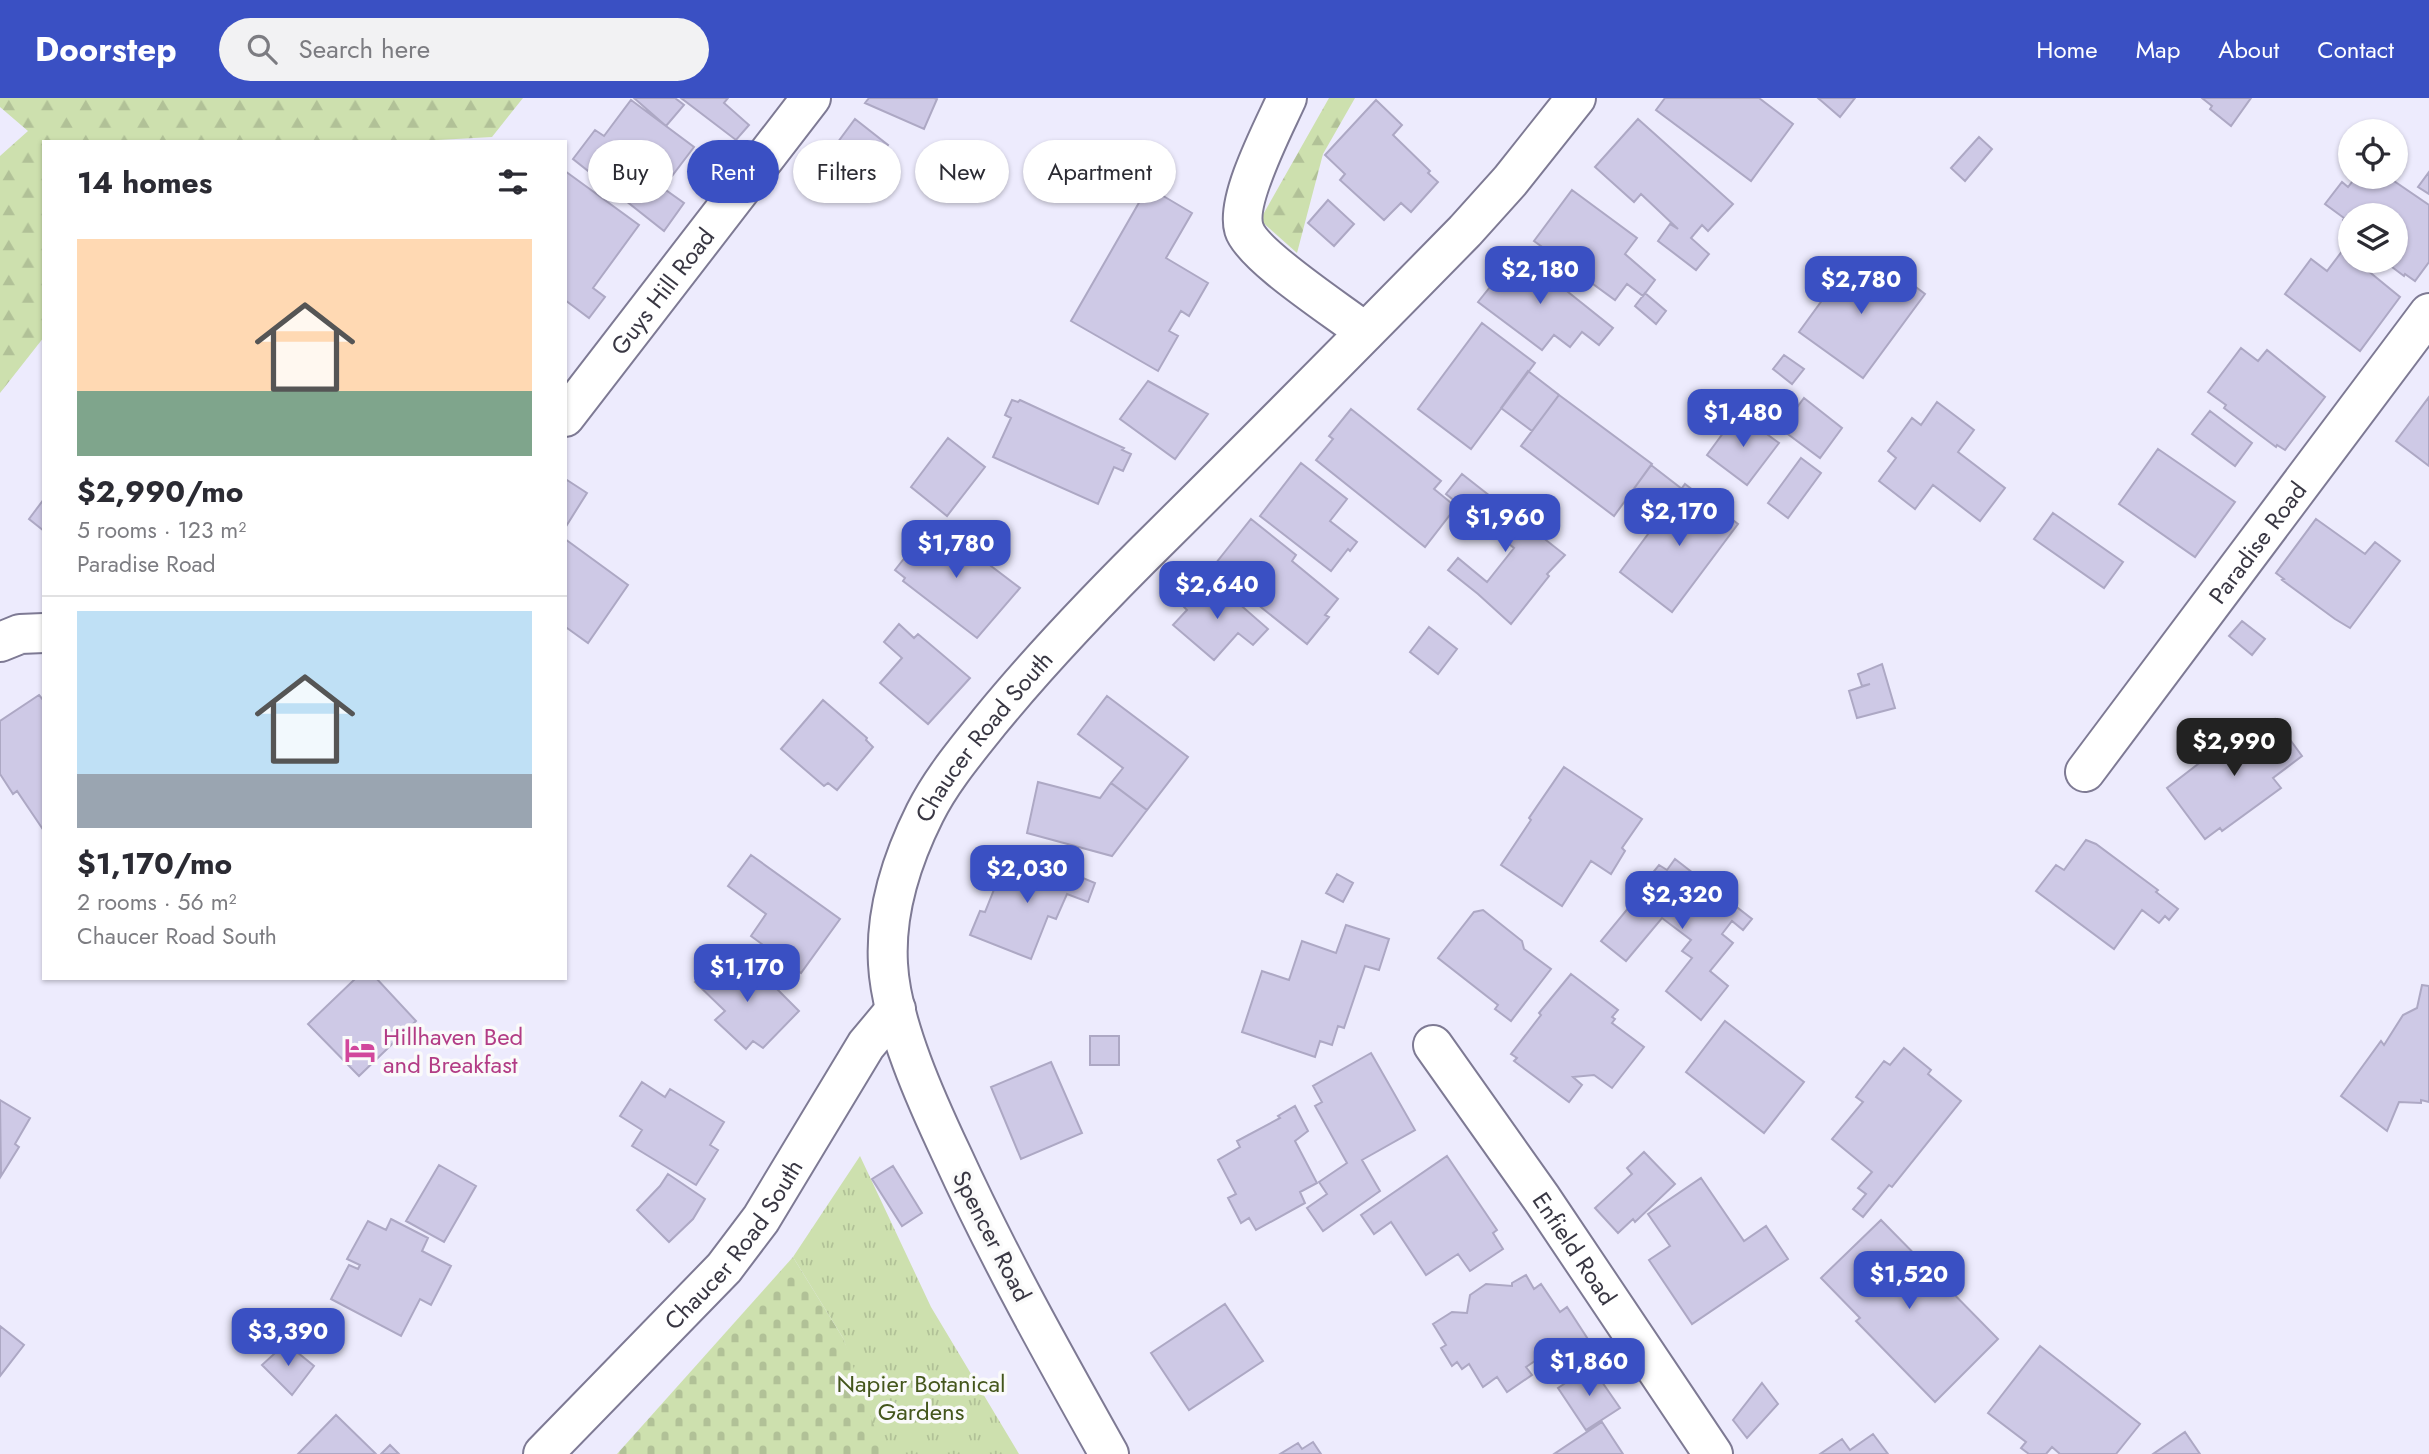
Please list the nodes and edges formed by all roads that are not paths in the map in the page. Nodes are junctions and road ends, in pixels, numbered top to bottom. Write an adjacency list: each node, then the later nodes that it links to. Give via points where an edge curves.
1 (811, 98): 6 (street, Guys Hill Road)
2 (1287, 98): 5 (street, via 1246,191 1244,229 1272,262)
3 (1576, 98): 5 (street, Chaucer Road South, via 1465,231)
4 (2429, 313): 9 (street, Paradise Road)
5 (1365, 332): 10 (street, Chaucer Road South, via 1087,612 1033,669 958,761 926,811 903,866 889,918 888,966)
6 (567, 414)
7 (42, 633): 8 (street, via 20,634)
8 (0, 642)
9 (2085, 772)
10 (896, 1009): 12 (street, Chaucer Road South, via 866,1045 761,1219 724,1268); 13 (street, Spencer Road, via 916,1072 970,1195)
11 (1433, 1045): 14 (street, Enfield Road)
12 (543, 1454)
13 (1109, 1454)
14 (1713, 1454)

